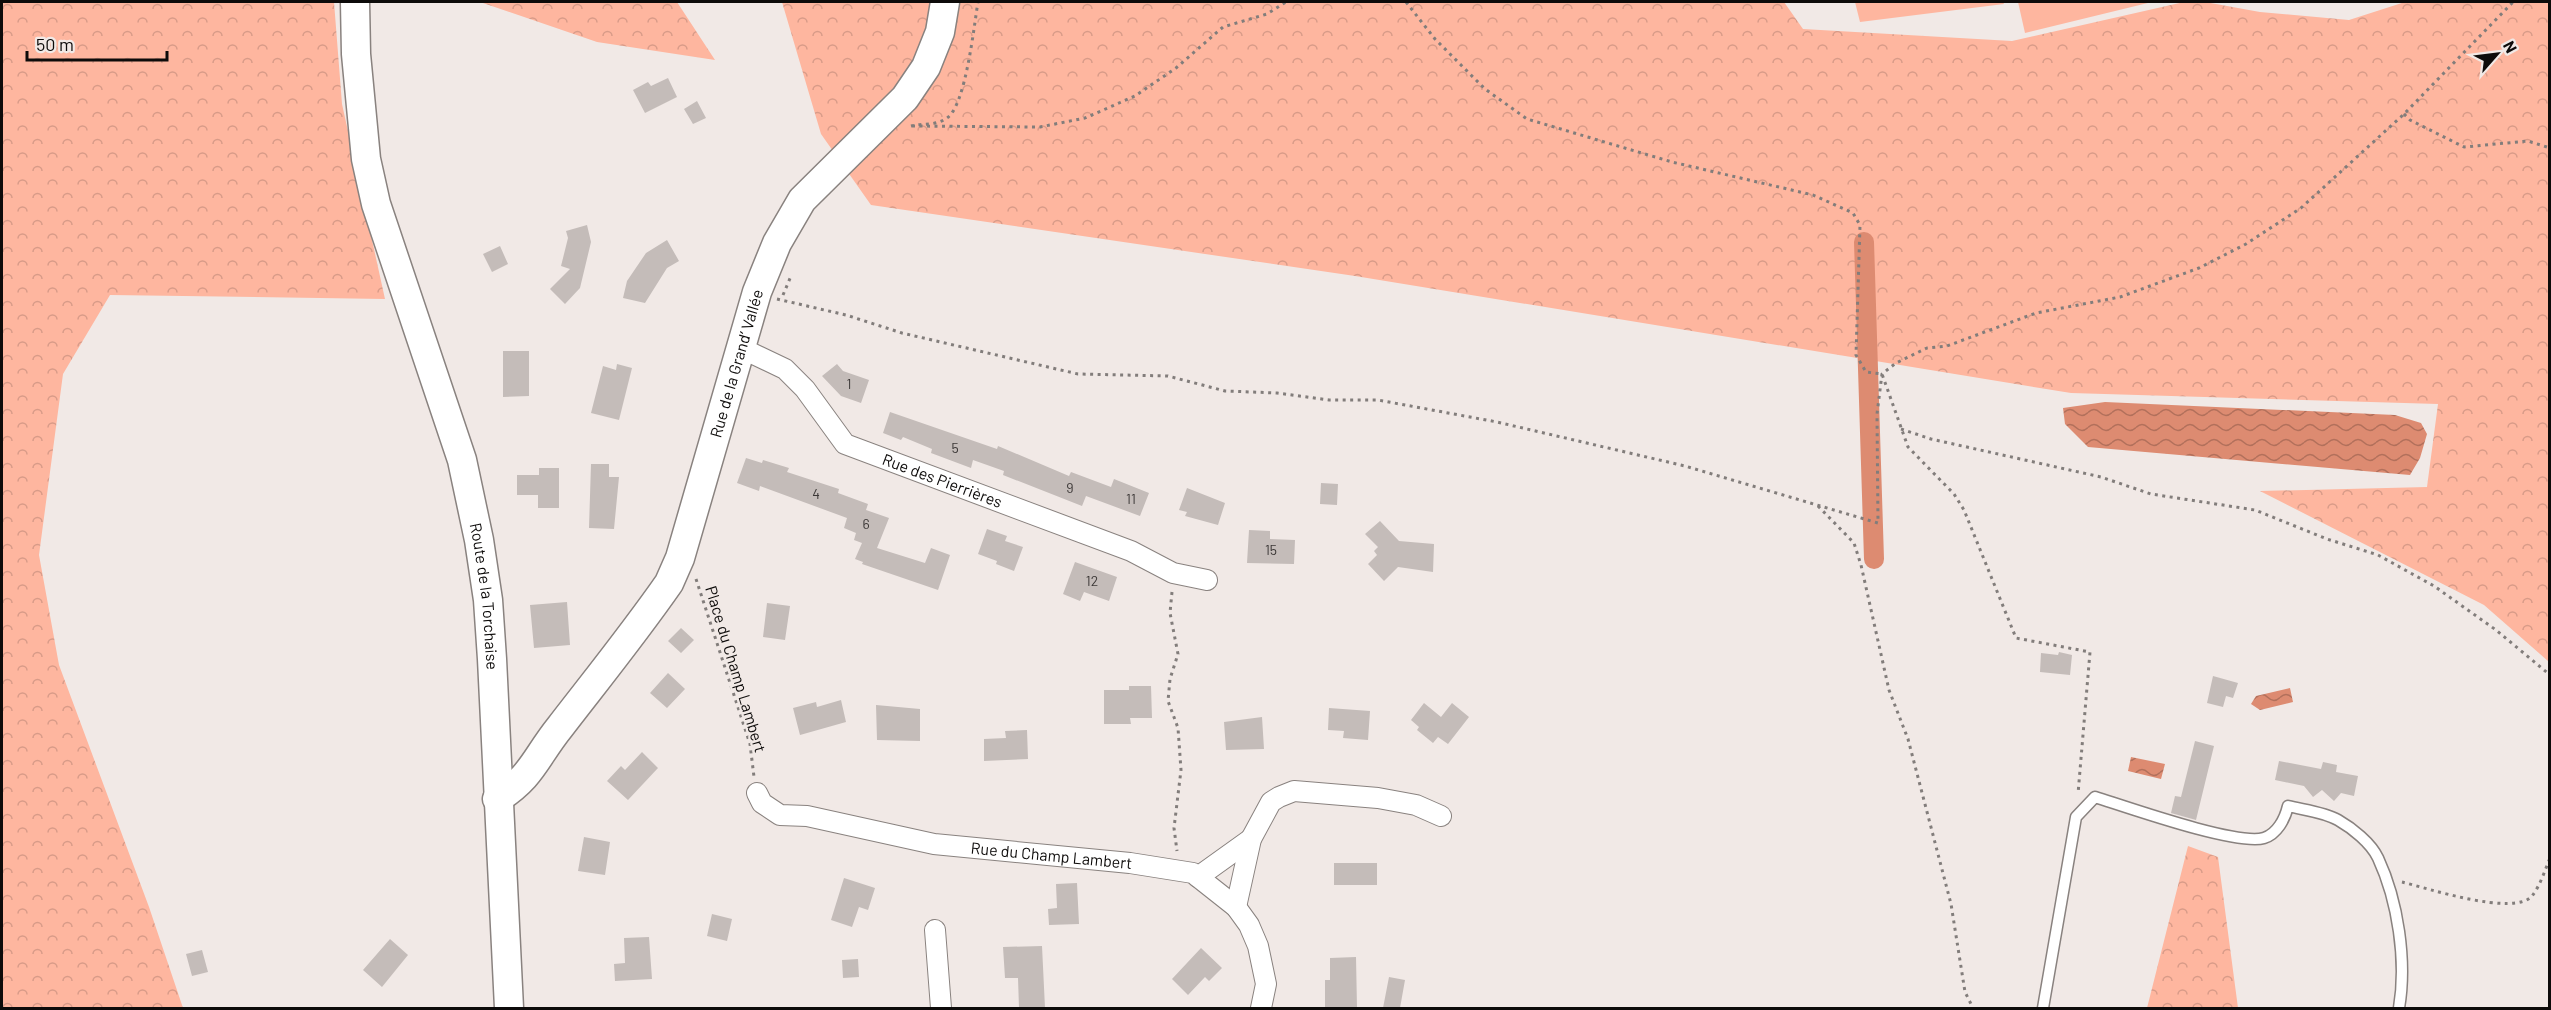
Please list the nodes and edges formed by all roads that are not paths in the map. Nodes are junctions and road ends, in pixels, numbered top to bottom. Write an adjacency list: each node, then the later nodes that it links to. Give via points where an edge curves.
1 (355, 2): 6 (main road, Route de la Torchaise, via 364,137 375,198 462,460 479,540 488,600)
2 (945, 2): 3 (main road, Rue de la Grand’ Vallée, via 940,32 926,67 905,98 802,200 777,243 757,292)
3 (741, 348): 4 (street, Rue des Pierrières, via 785,369 805,389 845,444 1121,547 1173,573); 5 (main road, Rue de la Grand’ Vallée, via 680,558 669,583)
4 (1207, 580)
5 (548, 742): 6 (main road, Rue de la Grand’ Vallée, via 519,756); 8 (main road, Rue de la Grand’ Vallée, via 522,782)
6 (497, 757): 8 (main road, Route de la Torchaise)
7 (757, 793): 11 (street, Rue du Champ Lambert, via 762,803 780,815 807,816 934,844 1130,863)
8 (497, 799): 14 (main road, Route de la Torchaise)
9 (1441, 816): 10 (street, via 1416,805 1378,798 1294,791 1271,802)
10 (1251, 838): 11 (street); 12 (street)
11 (1196, 875): 12 (street, Rue du Champ Lambert)
12 (1236, 907): 16 (street, Rue du Champ Lambert, via 1258,946 1266,984)
13 (936, 930): 15 (street)
14 (509, 1008)
15 (941, 1008)
16 (1261, 1008)
17 (2043, 1008): 18 (lane, via 2076,817 2095,797 2216,834 2253,838 2265,838 2278,828 2289,806 2337,819 2360,835 2377,856 2385,879 2397,917)
18 (2399, 1008)

